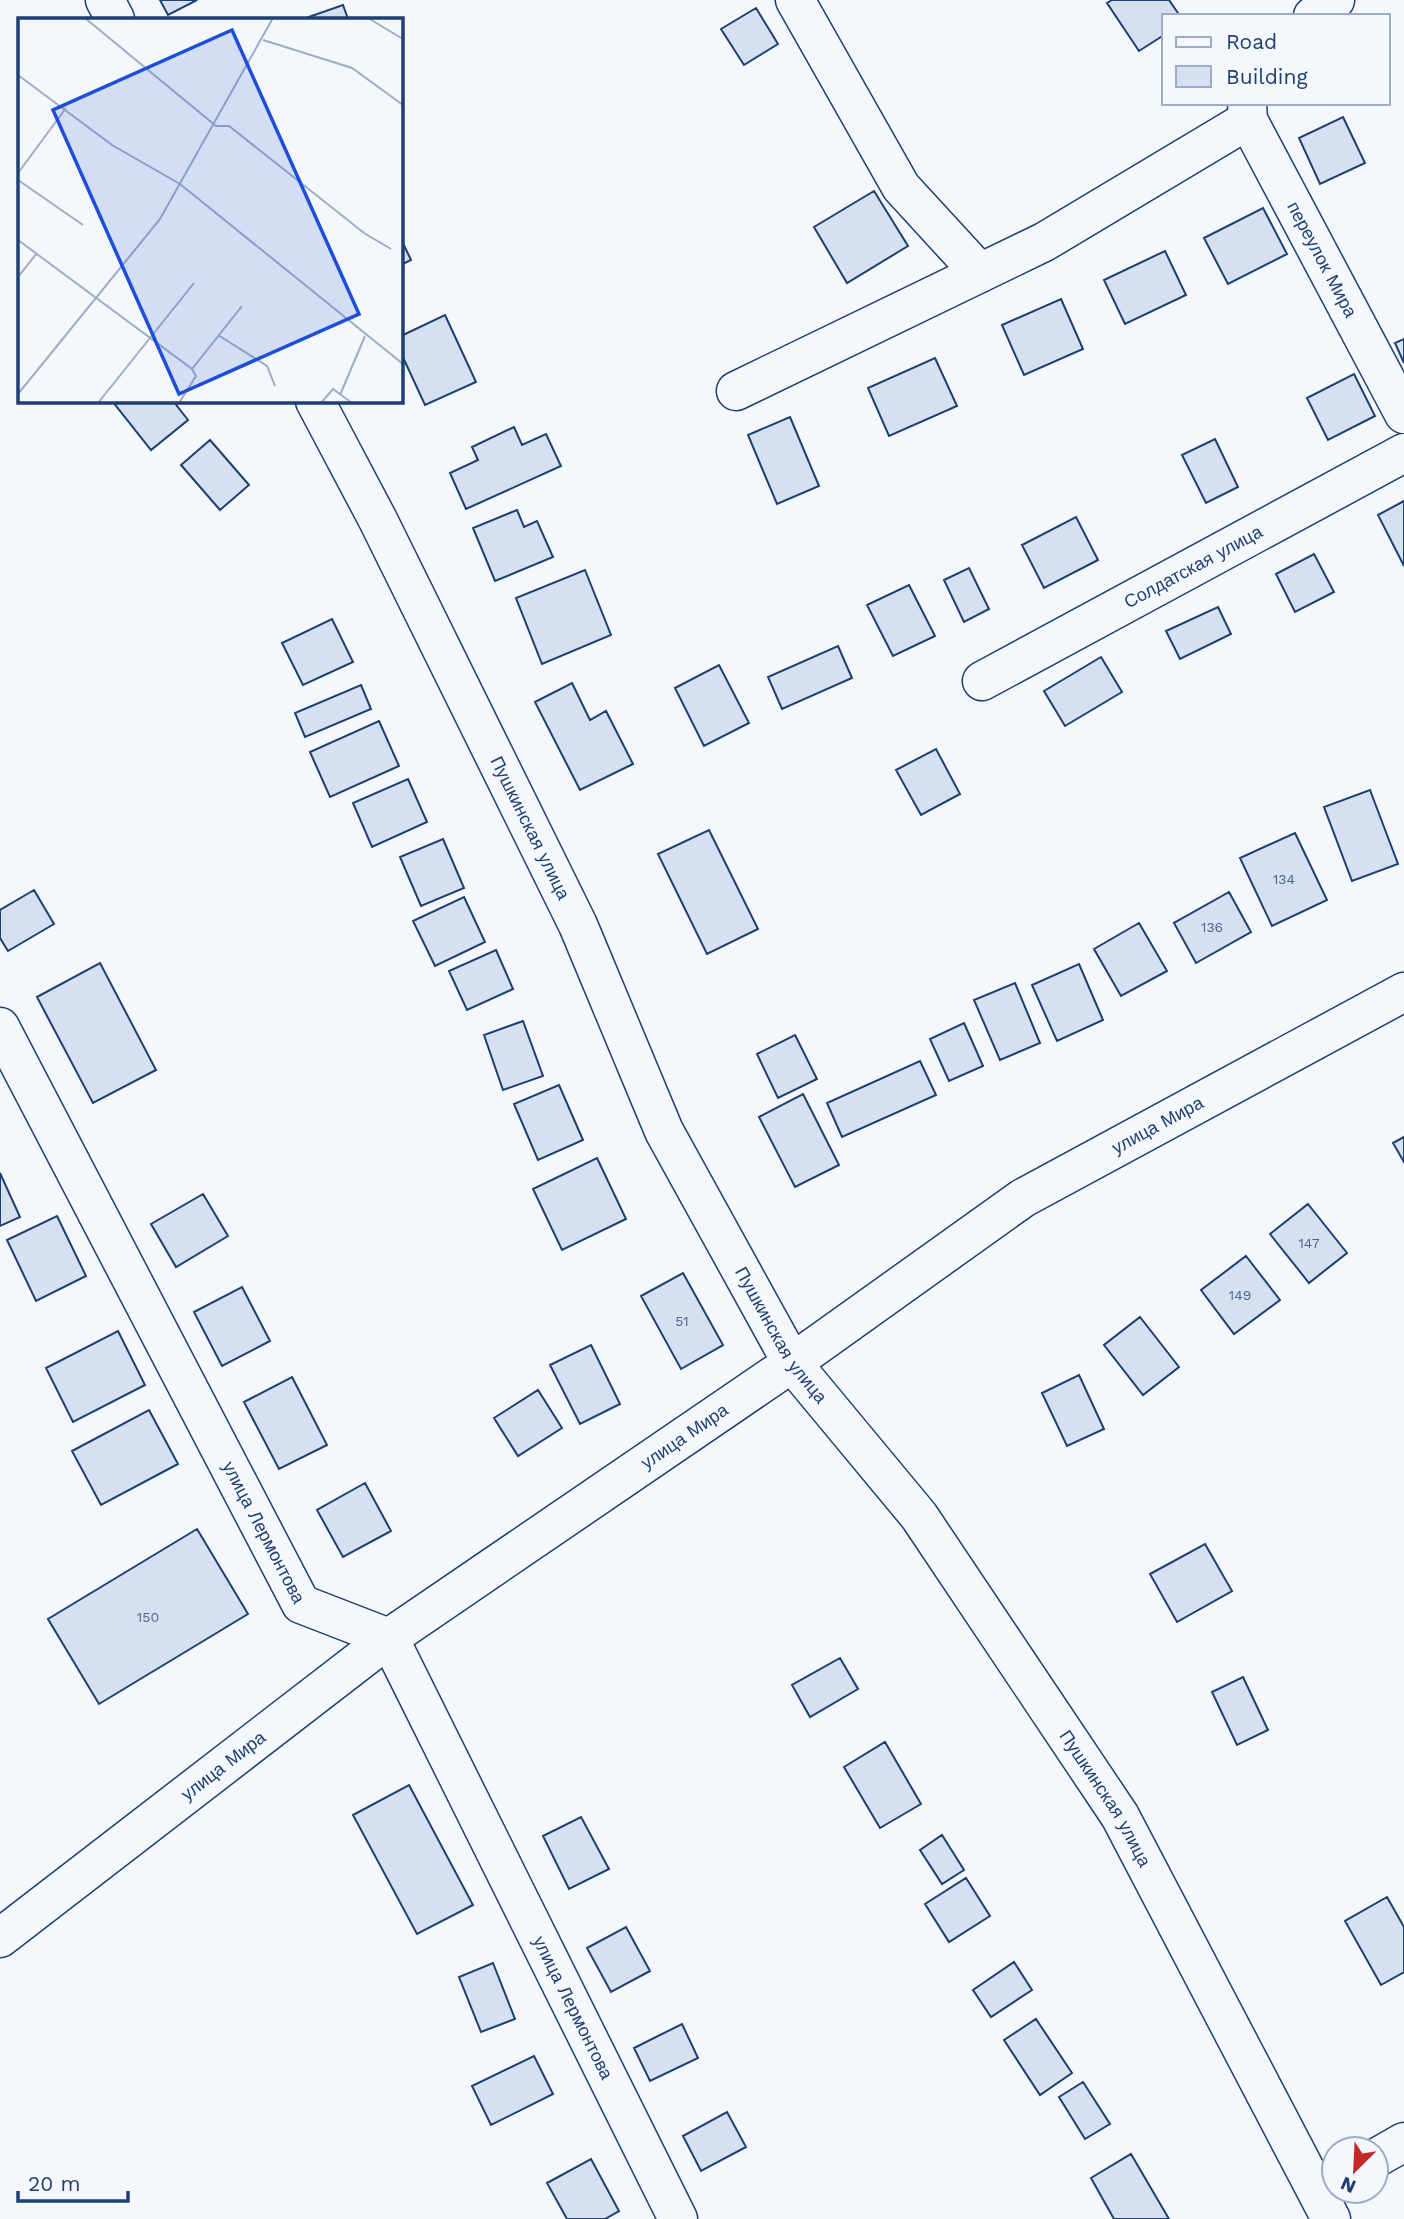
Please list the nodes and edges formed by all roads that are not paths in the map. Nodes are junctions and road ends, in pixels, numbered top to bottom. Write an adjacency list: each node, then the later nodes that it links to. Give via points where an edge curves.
1 (105, 0): 5 (street)
2 (795, 0): 7 (street, via 901,187)
3 (1335, 0): 4 (street)
4 (1316, 14)
5 (114, 18)
6 (1247, 112): 7 (street, via 1044,243); 10 (street, переулок Мира)
7 (980, 273): 8 (street)
8 (736, 391)
9 (316, 402): 15 (street, Пушкинская улица, via 578,925 664,1131)
10 (1404, 414)
11 (1404, 453): 12 (street, Солдатская улица)
12 (982, 681)
13 (1404, 992): 15 (street, улица Мира, via 1023,1198)
14 (0, 1027): 16 (street, улица Лермонтова, via 302,1604)
15 (792, 1363): 16 (street, улица Мира); 18 (street, Пушкинская улица, via 919,1516 1120,1816)
16 (389, 1638): 17 (street, улица Мира); 19 (street, улица Лермонтова)
17 (0, 1938)
18 (1320, 2185)
19 (678, 2219)

